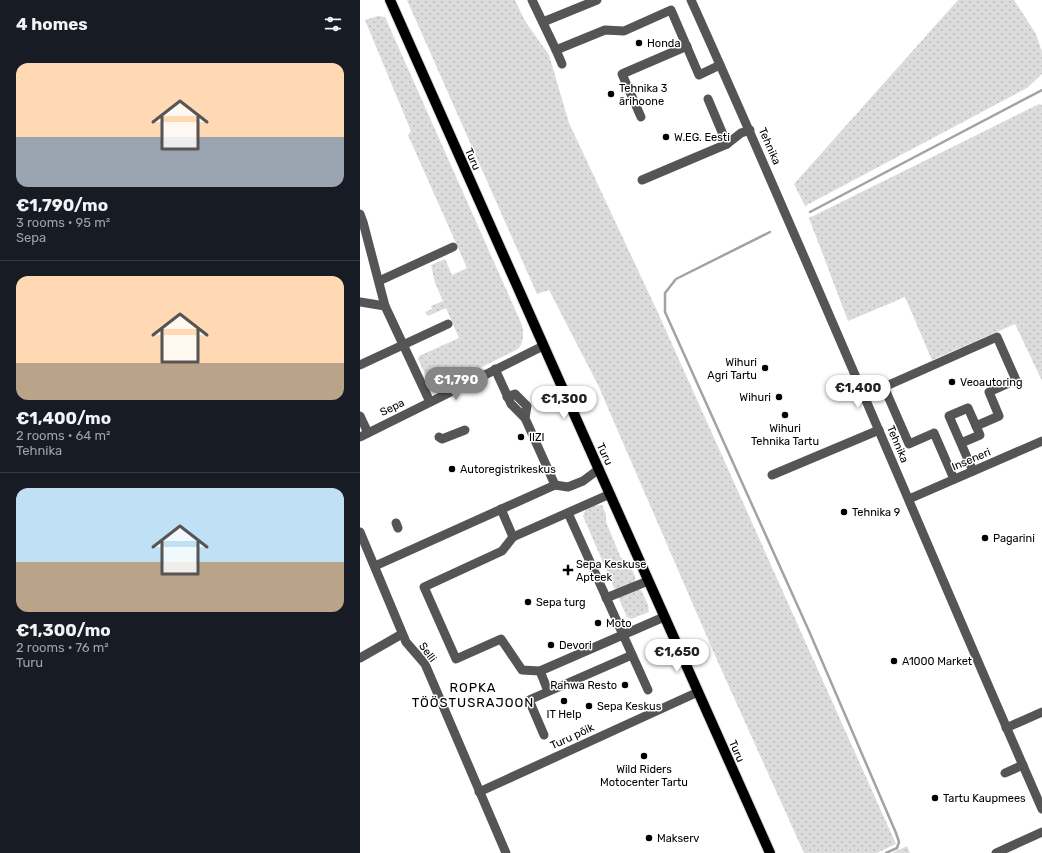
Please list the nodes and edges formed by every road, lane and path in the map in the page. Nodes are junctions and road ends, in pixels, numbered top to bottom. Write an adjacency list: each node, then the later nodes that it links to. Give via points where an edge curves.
1 (390, 0): 22 (main road, Turu)
2 (532, 0): 5 (street)
3 (596, 0): 5 (street)
4 (691, 0): 9 (street, Tehnika)
5 (543, 22): 7 (street)
6 (687, 46): 7 (street, via 671,10 624,31 606,30); 9 (street, via 699,75); 11 (street, via 622,74)
7 (556, 50): 8 (street)
8 (562, 64)
9 (720, 65): 12 (street, Tehnika)
10 (708, 99): 13 (street)
11 (641, 117)
12 (750, 130): 13 (street, via 741,133); 29 (street, Tehnika)
13 (727, 144): 14 (street)
14 (642, 180)
15 (360, 214): 17 (street)
16 (454, 248): 17 (street)
17 (379, 281): 19 (street)
18 (360, 302): 19 (street)
19 (385, 306): 21 (street)
20 (448, 324): 21 (street)
21 (404, 344): 23 (street); 25 (street)
22 (543, 346): 24 (street, Sepa); 34 (main road, Turu)
23 (360, 365)
24 (495, 370): 25 (street, Sepa); 38 (street, via 511,404 525,418)
25 (430, 402): 30 (street, Sepa)
26 (360, 416): 30 (street)
27 (976, 426): 33 (street, via 980,435); 33 (street, via 968,408 949,416); 37 (street, via 999,416 988,392 1016,380 997,337 884,387 910,444 934,433)
28 (465, 430): 31 (street, via 442,439)
29 (879, 430): 36 (street); 40 (street, Tehnika)
30 (364, 435)
31 (439, 437)
32 (1042, 441): 35 (street, Inseneri)
33 (961, 443): 35 (street)
34 (599, 470): 38 (street, via 568,487); 39 (main road, Turu)
35 (973, 471): 37 (street, Inseneri)
36 (772, 475)
37 (954, 479): 40 (street, Inseneri)
38 (555, 485): 41 (street)
39 (610, 494): 42 (street); 46 (main road, Turu)
40 (909, 499): 58 (street, Tehnika)
41 (500, 509): 44 (street); 45 (street)
42 (568, 513): 44 (street); 47 (street)
43 (360, 532): 45 (street, Selli)
44 (513, 537): 53 (street, via 502,551 424,587 456,659 501,639 522,670)
45 (375, 566): 49 (street, Selli)
46 (648, 581): 47 (street); 48 (main road, Turu)
47 (606, 598): 50 (street)
48 (664, 617): 50 (street); 56 (main road, Turu)
49 (402, 634): 52 (street); 62 (street, Selli, via 424,664)
50 (623, 635): 51 (street); 53 (street)
51 (632, 655): 54 (street); 55 (street)
52 (360, 658)
53 (540, 671): 55 (street)
54 (648, 690)
55 (548, 692): 59 (street, via 530,700)
56 (698, 692): 62 (street, Turu põik); 66 (main road, Turu)
57 (1042, 712): 58 (street)
58 (1006, 728): 60 (street, Tehnika)
59 (544, 734)
60 (1023, 765): 61 (street); 63 (street, Tehnika)
61 (1004, 774)
62 (479, 792): 65 (street, Selli)
63 (1042, 810)
64 (1042, 832): 67 (street)
65 (506, 853)
66 (770, 853)
67 (996, 853)

